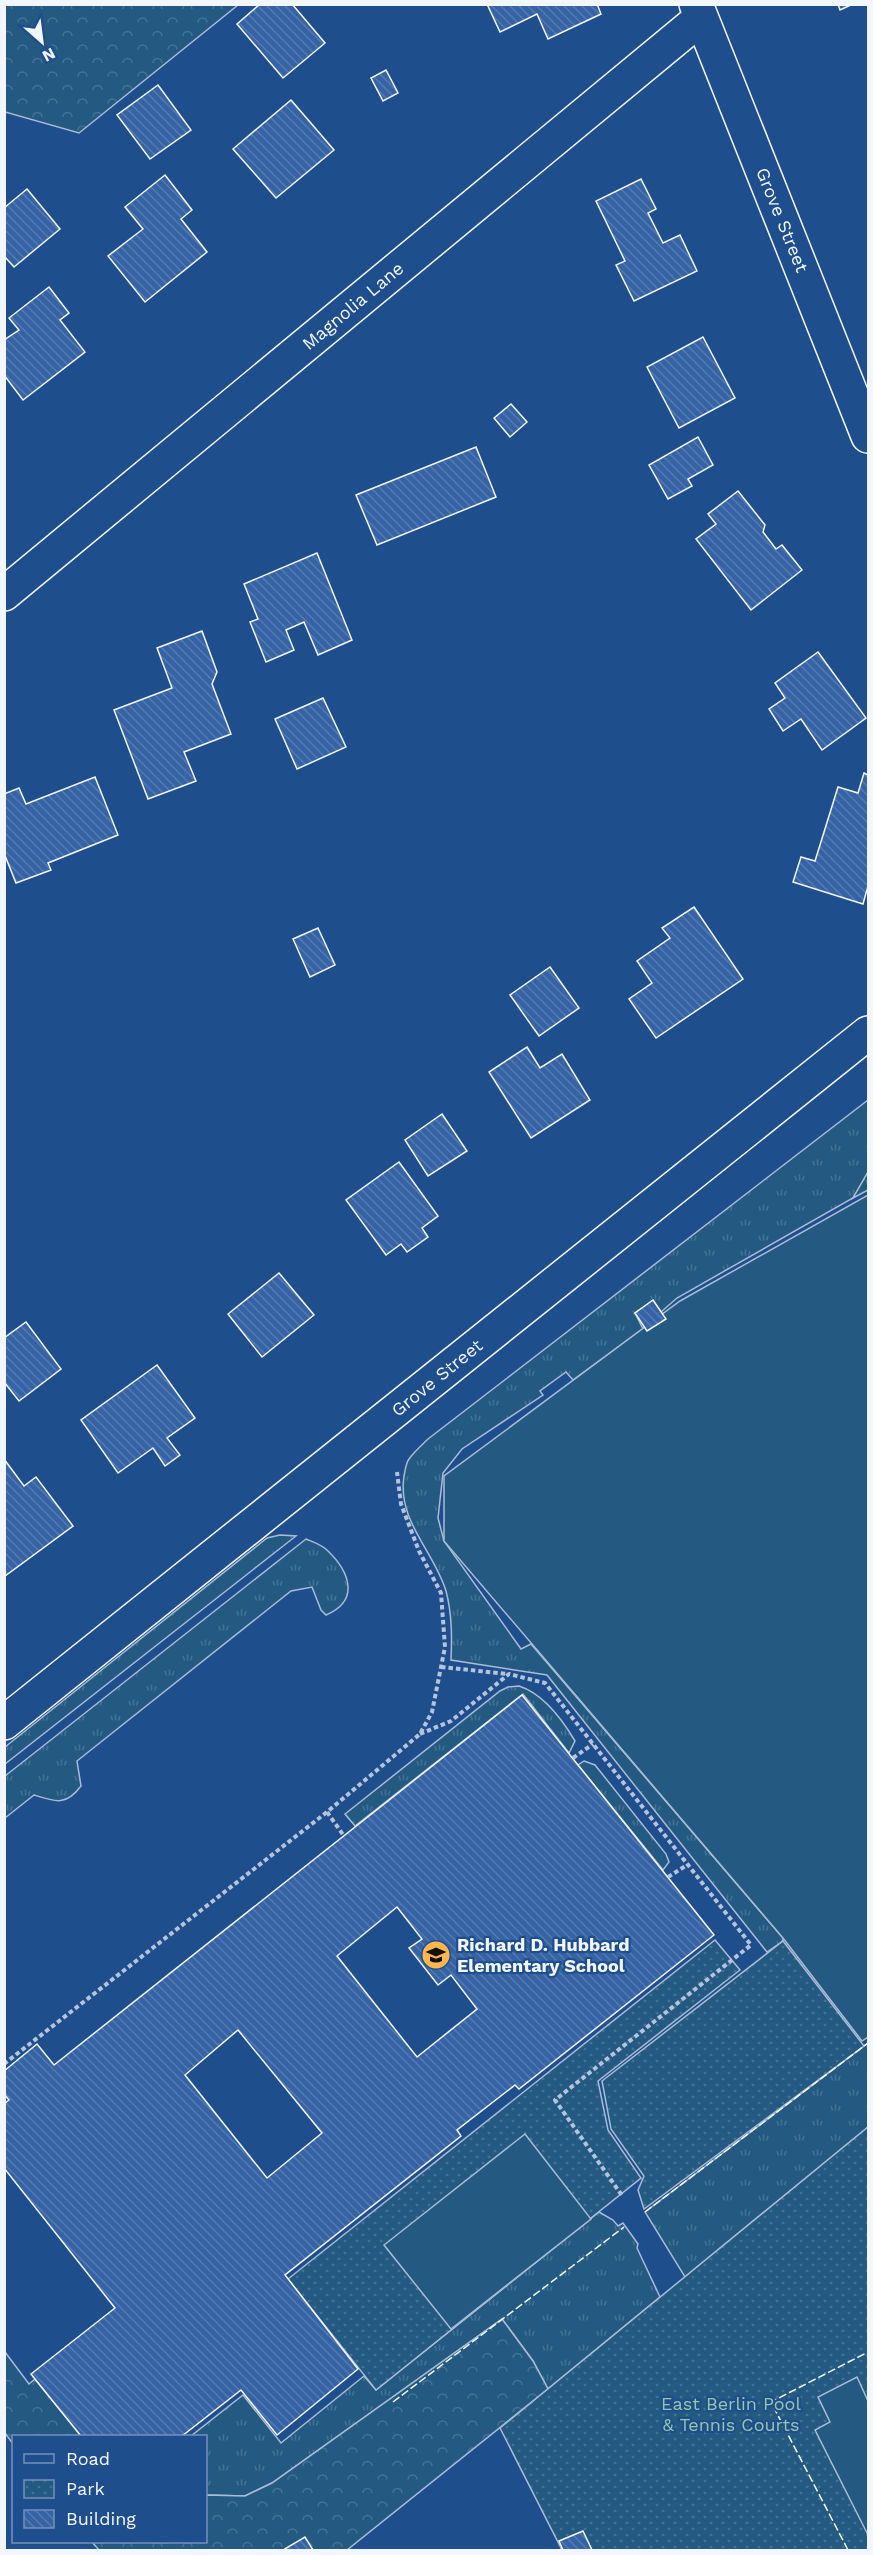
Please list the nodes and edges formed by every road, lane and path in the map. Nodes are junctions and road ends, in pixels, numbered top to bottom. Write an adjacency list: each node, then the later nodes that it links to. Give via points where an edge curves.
1 (698, 11): 2 (street, Grove Street); 3 (street, Magnolia Lane)
2 (868, 436)
3 (4, 594)
4 (868, 1033): 8 (street, Grove Street)
5 (397, 1472): 6 (path, via 401,1504 441,1593 445,1647)
6 (441, 1667): 7 (path); 9 (path, via 432,1712)
7 (509, 1674): 9 (path, via 451,1721); 10 (path, via 545,1683)
8 (4, 1723)
9 (420, 1734): 12 (path)
10 (593, 1744): 11 (path); 14 (path)
11 (573, 1758)
12 (327, 1812): 13 (path); 16 (path)
13 (344, 1836)
14 (687, 1865): 15 (path); 17 (path, via 751,1945 555,2100)
15 (668, 1877)
16 (4, 2064)
17 (623, 2197)

